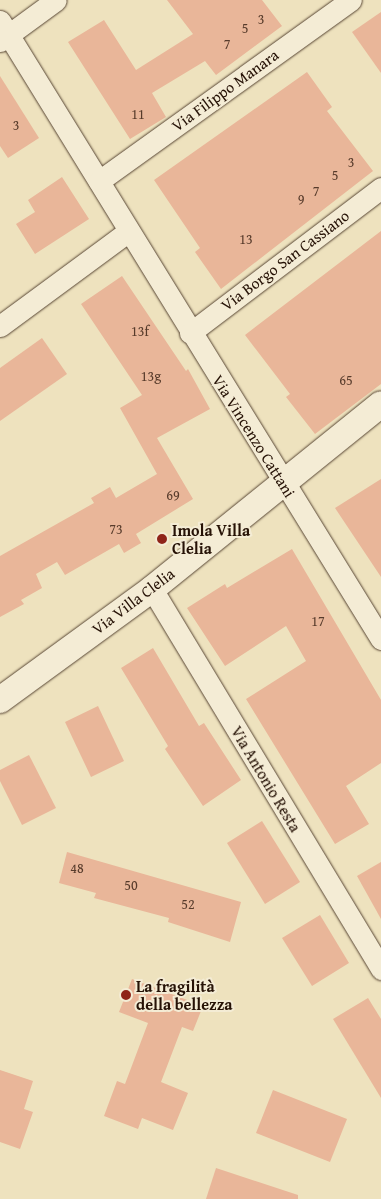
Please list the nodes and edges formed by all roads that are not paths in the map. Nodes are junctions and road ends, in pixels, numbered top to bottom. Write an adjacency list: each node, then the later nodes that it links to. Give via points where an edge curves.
1 (56, 0): 3 (street)
2 (351, 0): 4 (street, Via Filippo Manara)
3 (3, 32): 4 (street, Via Vincenzo Cattani)
4 (99, 180): 6 (street, Via Vincenzo Cattani)
5 (381, 188): 8 (street, Via Borgo San Cassiano)
6 (129, 231): 7 (street); 8 (street, Via Vincenzo Cattani)
7 (0, 326)
8 (190, 333): 10 (street, Via Vincenzo Cattani)
9 (381, 404): 10 (street, Via Villa Clelia)
10 (282, 481): 11 (street, Via Villa Clelia); 12 (street, Via Vincenzo Cattani)
11 (152, 589): 13 (street, Via Villa Clelia); 14 (street, Via Antonio Resta)
12 (381, 639)
13 (0, 700)
14 (381, 969)

